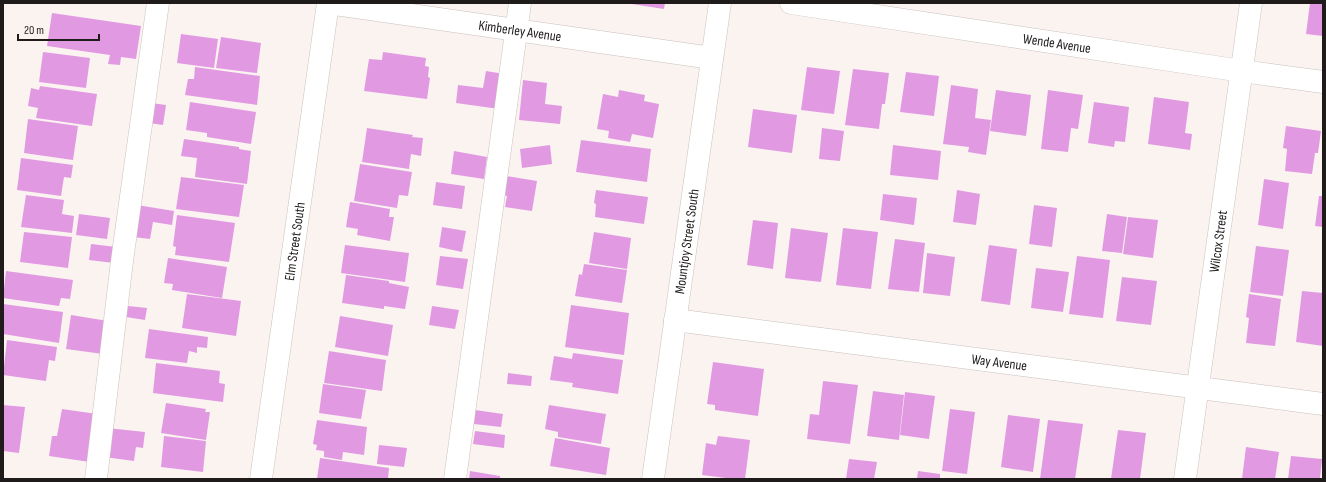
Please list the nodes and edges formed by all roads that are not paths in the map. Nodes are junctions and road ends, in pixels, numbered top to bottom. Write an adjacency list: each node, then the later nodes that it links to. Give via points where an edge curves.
1 (158, 3): 14 (street)
2 (328, 3): 7 (street, Kimberley Avenue); 15 (street, Elm Street South)
3 (520, 3): 7 (street)
4 (720, 3): 8 (street, Mountjoy Street South)
5 (791, 3): 9 (street, Wende Avenue)
6 (1251, 3): 9 (street, Wilcox Street)
7 (516, 29): 8 (street, Kimberley Avenue); 16 (street)
8 (712, 58): 11 (street, Mountjoy Street South)
9 (1242, 71): 10 (street, Wende Avenue); 12 (street, Wilcox Street)
10 (1323, 82)
11 (675, 320): 12 (street, Way Avenue); 17 (street, Mountjoy Street South)
12 (1197, 387): 13 (street, Way Avenue); 18 (street, Wilcox Street)
13 (1323, 404)
14 (96, 479)
15 (261, 479)
16 (455, 479)
17 (653, 479)
18 (1185, 479)

